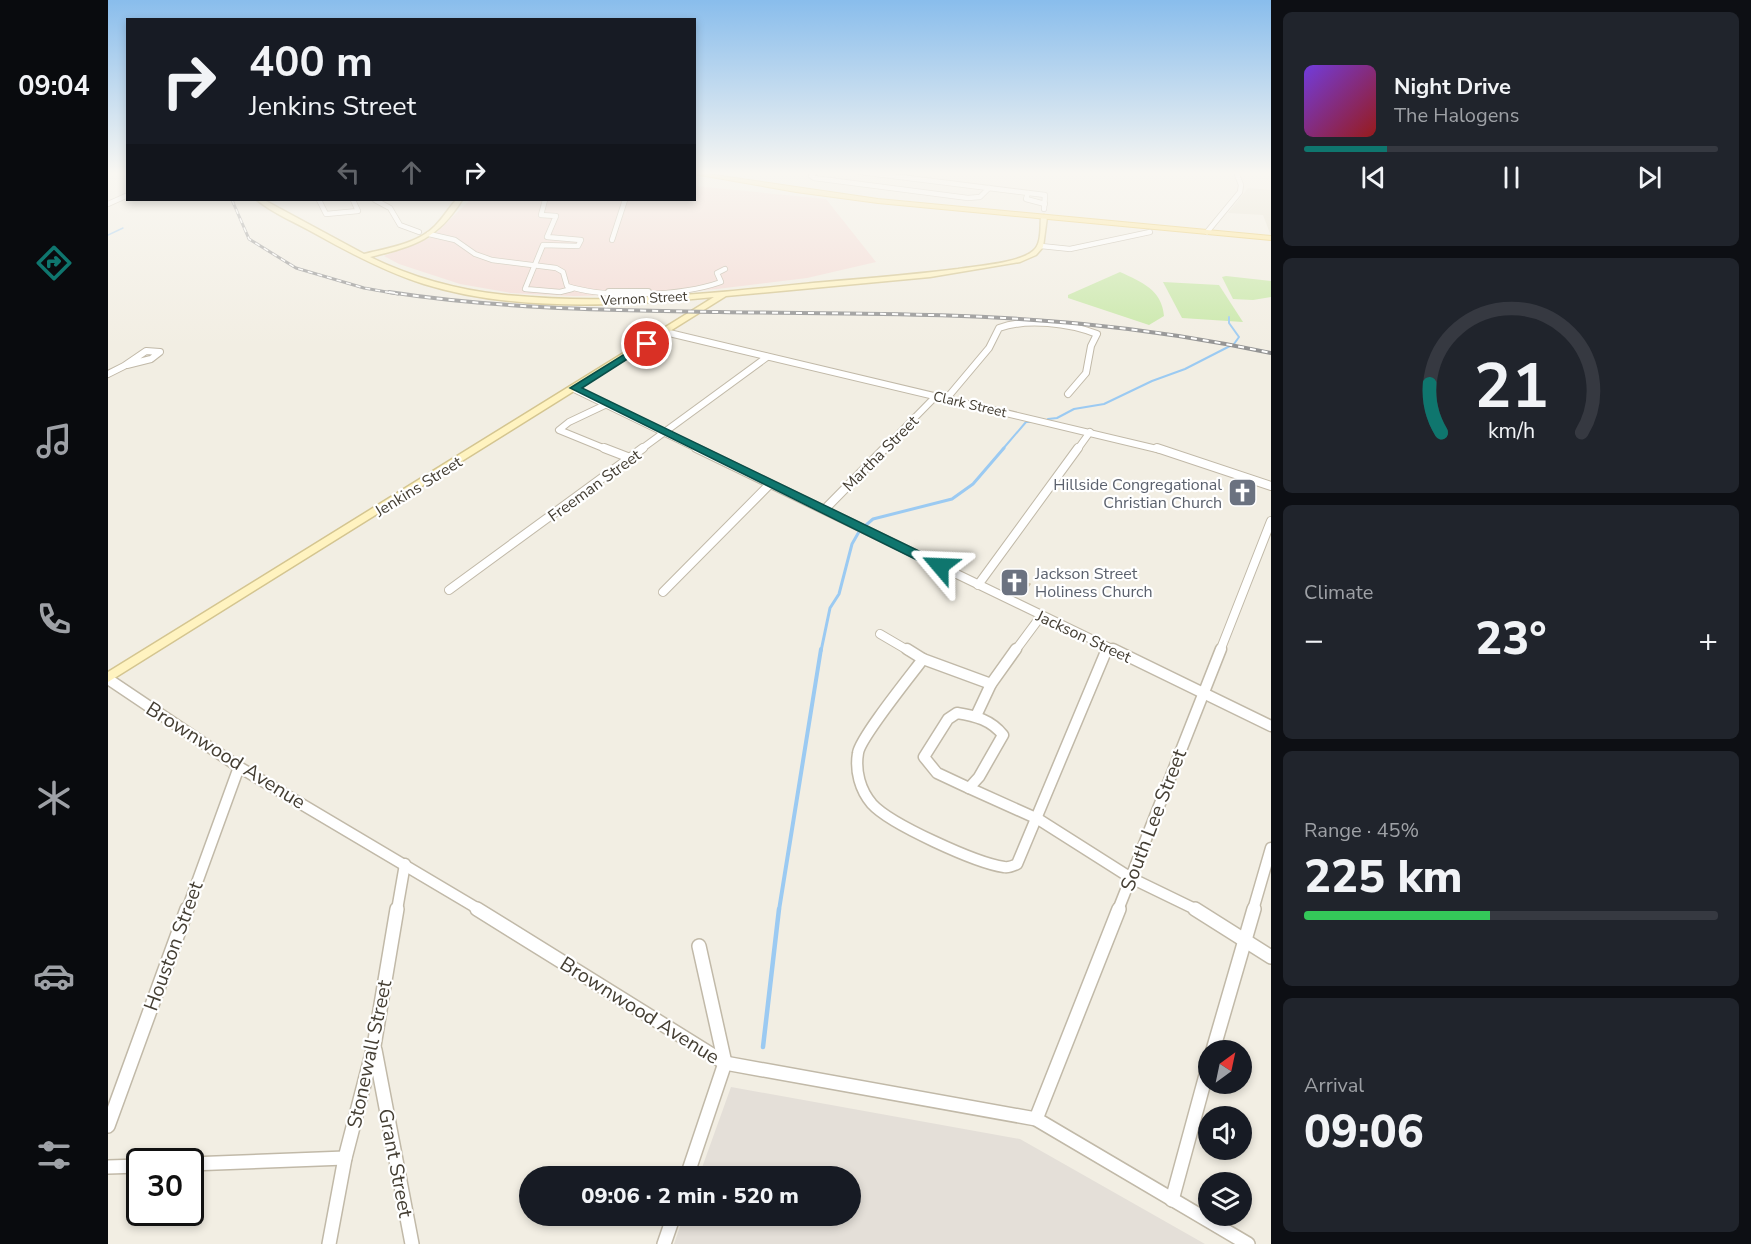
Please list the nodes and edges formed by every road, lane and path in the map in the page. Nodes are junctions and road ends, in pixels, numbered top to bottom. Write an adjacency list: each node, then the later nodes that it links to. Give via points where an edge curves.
1 (317, 230): 16 (street, Vernon Street)
2 (413, 230): 9 (street)
3 (422, 230): 9 (street)
4 (434, 230): 12 (street)
5 (550, 230): 17 (street, via 547,237 581,240 578,246 543,245)
6 (615, 230): 14 (street)
7 (1042, 230): 15 (street)
8 (1185, 230): 11 (main road)
9 (419, 232): 12 (street); 16 (street)
10 (1150, 232): 15 (street, via 1070,249)
11 (1208, 232): 13 (main road)
12 (429, 234): 16 (street, via 407,244); 17 (street, via 455,240 492,260)
13 (1271, 238)
14 (612, 240)
15 (1041, 246): 20 (street, Vernon Street, via 1020,260 952,272)
16 (362, 254): 20 (street, Vernon Street, via 421,281 509,297 605,301)
17 (535, 264): 19 (street, via 560,270 564,283); 19 (street, via 525,289)
18 (725, 269): 19 (street, via 717,273 721,282 709,286 616,292)
19 (572, 289)
20 (727, 292): 21 (street, Jenkins Street)
21 (665, 332): 22 (street, Clark Street); 25 (street, Jenkins Street)
22 (767, 357): 27 (street, Clark Street); 31 (street, Freeman Street)
23 (127, 365): 23 (street, via 143,351 160,352 151,359); 24 (street)
24 (108, 374)
25 (574, 388): 29 (street, Jackson Street); 44 (street, Jenkins Street)
26 (1068, 394): 28 (street, via 1086,373 1097,334 1079,328 1018,324 999,328 991,348)
27 (936, 396): 28 (street, Clark Street); 35 (street, Martha Street)
28 (947, 398): 30 (street, Clark Street)
29 (607, 405): 31 (street, Jackson Street); 32 (street, via 559,430)
30 (1090, 432): 34 (street, Clark Street, via 1156,448); 37 (street)
31 (665, 433): 32 (street, Freeman Street); 33 (street, Jackson Street)
32 (630, 458): 38 (street, Freeman Street)
33 (770, 484): 35 (street, Jackson Street); 39 (street)
34 (1271, 486)
35 (825, 509): 37 (street, Jackson Street)
36 (1271, 521): 46 (street, South Lee Street)
37 (978, 585): 40 (street, Jackson Street)
38 (449, 590)
39 (663, 592)
40 (1041, 616): 42 (street, Jackson Street); 45 (street)
41 (880, 634): 43 (street)
42 (1108, 648): 46 (street, Jackson Street); 51 (street)
43 (923, 659): 45 (street); 51 (street, via 859,746 856,761 862,792 875,808 893,818 1007,868 1017,864)
44 (108, 679): 49 (street, Brownwood Avenue)
45 (991, 684): 47 (street)
46 (1203, 693): 48 (street, Jackson Street); 54 (street, South Lee Street)
47 (976, 716): 50 (street, via 995,725 1003,735); 50 (street, via 957,712 948,719 924,757 936,775)
48 (1271, 726)
49 (239, 767): 53 (street, Brownwood Avenue); 63 (street, Houston Street)
50 (969, 788): 51 (street)
51 (1038, 819): 54 (street)
52 (1271, 848): 55 (street)
53 (405, 864): 59 (street, Stonewall Street); 60 (street, Brownwood Avenue)
54 (1131, 878): 55 (street, via 1187,904); 62 (street, South Lee Street)
55 (1244, 940): 57 (street); 58 (street)
56 (699, 946): 60 (street)
57 (1271, 957)
58 (1216, 1040)
59 (374, 1046): 64 (street, Stonewall Street); 72 (street, Grant Street)
60 (725, 1063): 62 (street, Brownwood Avenue); 67 (street)
61 (1201, 1094): 69 (street)
62 (1036, 1119): 69 (street, Brownwood Avenue)
63 (108, 1123)
64 (345, 1158): 65 (street); 71 (street, Stonewall Street)
65 (204, 1163)
66 (126, 1166): 68 (street)
67 (690, 1166)
68 (108, 1167)
69 (1172, 1200): 74 (street, Brownwood Avenue)
70 (670, 1226): 73 (street)
71 (329, 1244)
72 (412, 1244)
73 (664, 1244)
74 (1248, 1244)

